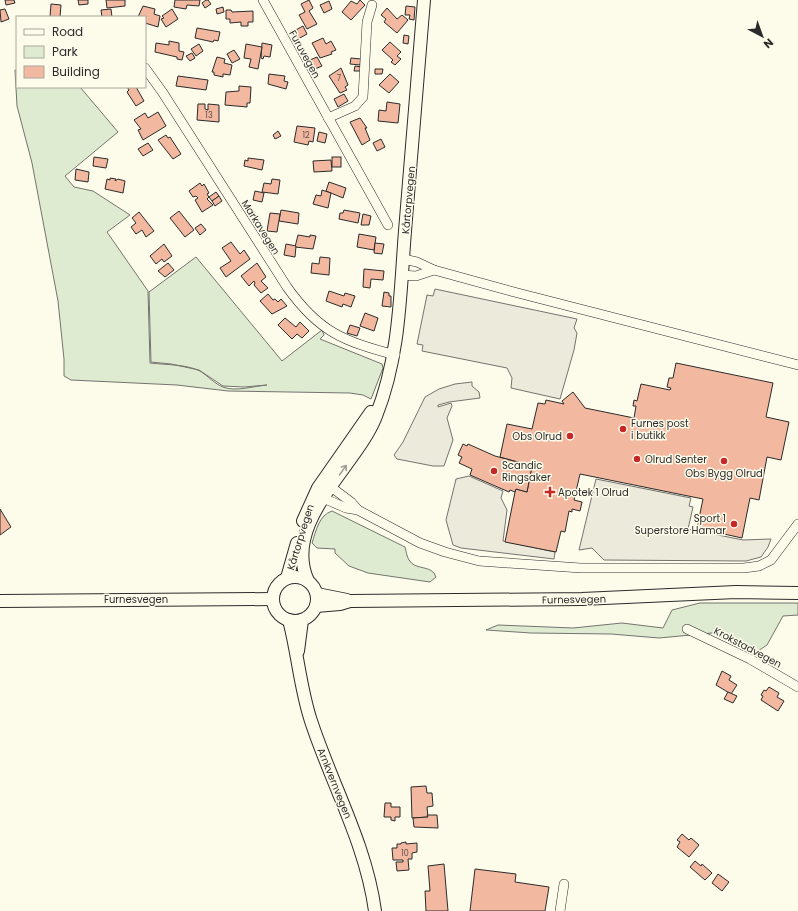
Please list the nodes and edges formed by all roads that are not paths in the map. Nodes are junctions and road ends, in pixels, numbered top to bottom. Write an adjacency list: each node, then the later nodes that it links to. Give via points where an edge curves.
1 (263, 0): 5 (street, Furuvegen)
2 (424, 0): 7 (main road, Kårtorpvegen)
3 (372, 5): 5 (street, via 367,22 363,97 355,106)
4 (146, 69): 10 (street, Markavegen, via 286,287 308,314 338,337)
5 (328, 118): 6 (street, Furuvegen)
6 (388, 225)
7 (403, 259): 8 (street); 9 (main road, Kårtorpvegen)
8 (434, 270): 9 (street, via 416,276); 11 (street)
9 (401, 275): 10 (main road, Kårtorpvegen)
10 (395, 355): 12 (main road, Kårtorpvegen)
11 (798, 365)
12 (381, 398): 13 (main road, Kårtorpvegen, one-way to 12, via 376,417); 17 (main road, Kårtorpvegen, via 311,501 300,529)
13 (331, 487): 14 (main road, Kårtorpvegen); 15 (street)
14 (323, 498): 15 (street); 18 (main road, Kårtorpvegen, via 310,522 303,544 302,564)
15 (358, 510): 16 (street, via 420,543 466,558 495,563 581,568 759,566 771,560)
16 (798, 524)
17 (287, 578): 18 (main road, via 298,577); 20 (main road, via 275,589)
18 (308, 581): 21 (main road)
19 (798, 593): 21 (main road, Furnesvegen, via 736,592 582,599)
20 (272, 599): 22 (main road, Furnesvegen); 23 (main road, via 277,612)
21 (316, 600): 24 (main road, via 310,614)
22 (0, 601)
23 (289, 620): 24 (main road); 26 (main road)
24 (302, 620): 26 (main road)
25 (686, 629): 27 (street, Krokstadvegen, via 750,659)
26 (297, 654): 29 (main road, Arnkvernvegen, via 311,720 360,845)
27 (798, 687)
28 (564, 884): 30 (street)
29 (376, 911)
30 (560, 911)

